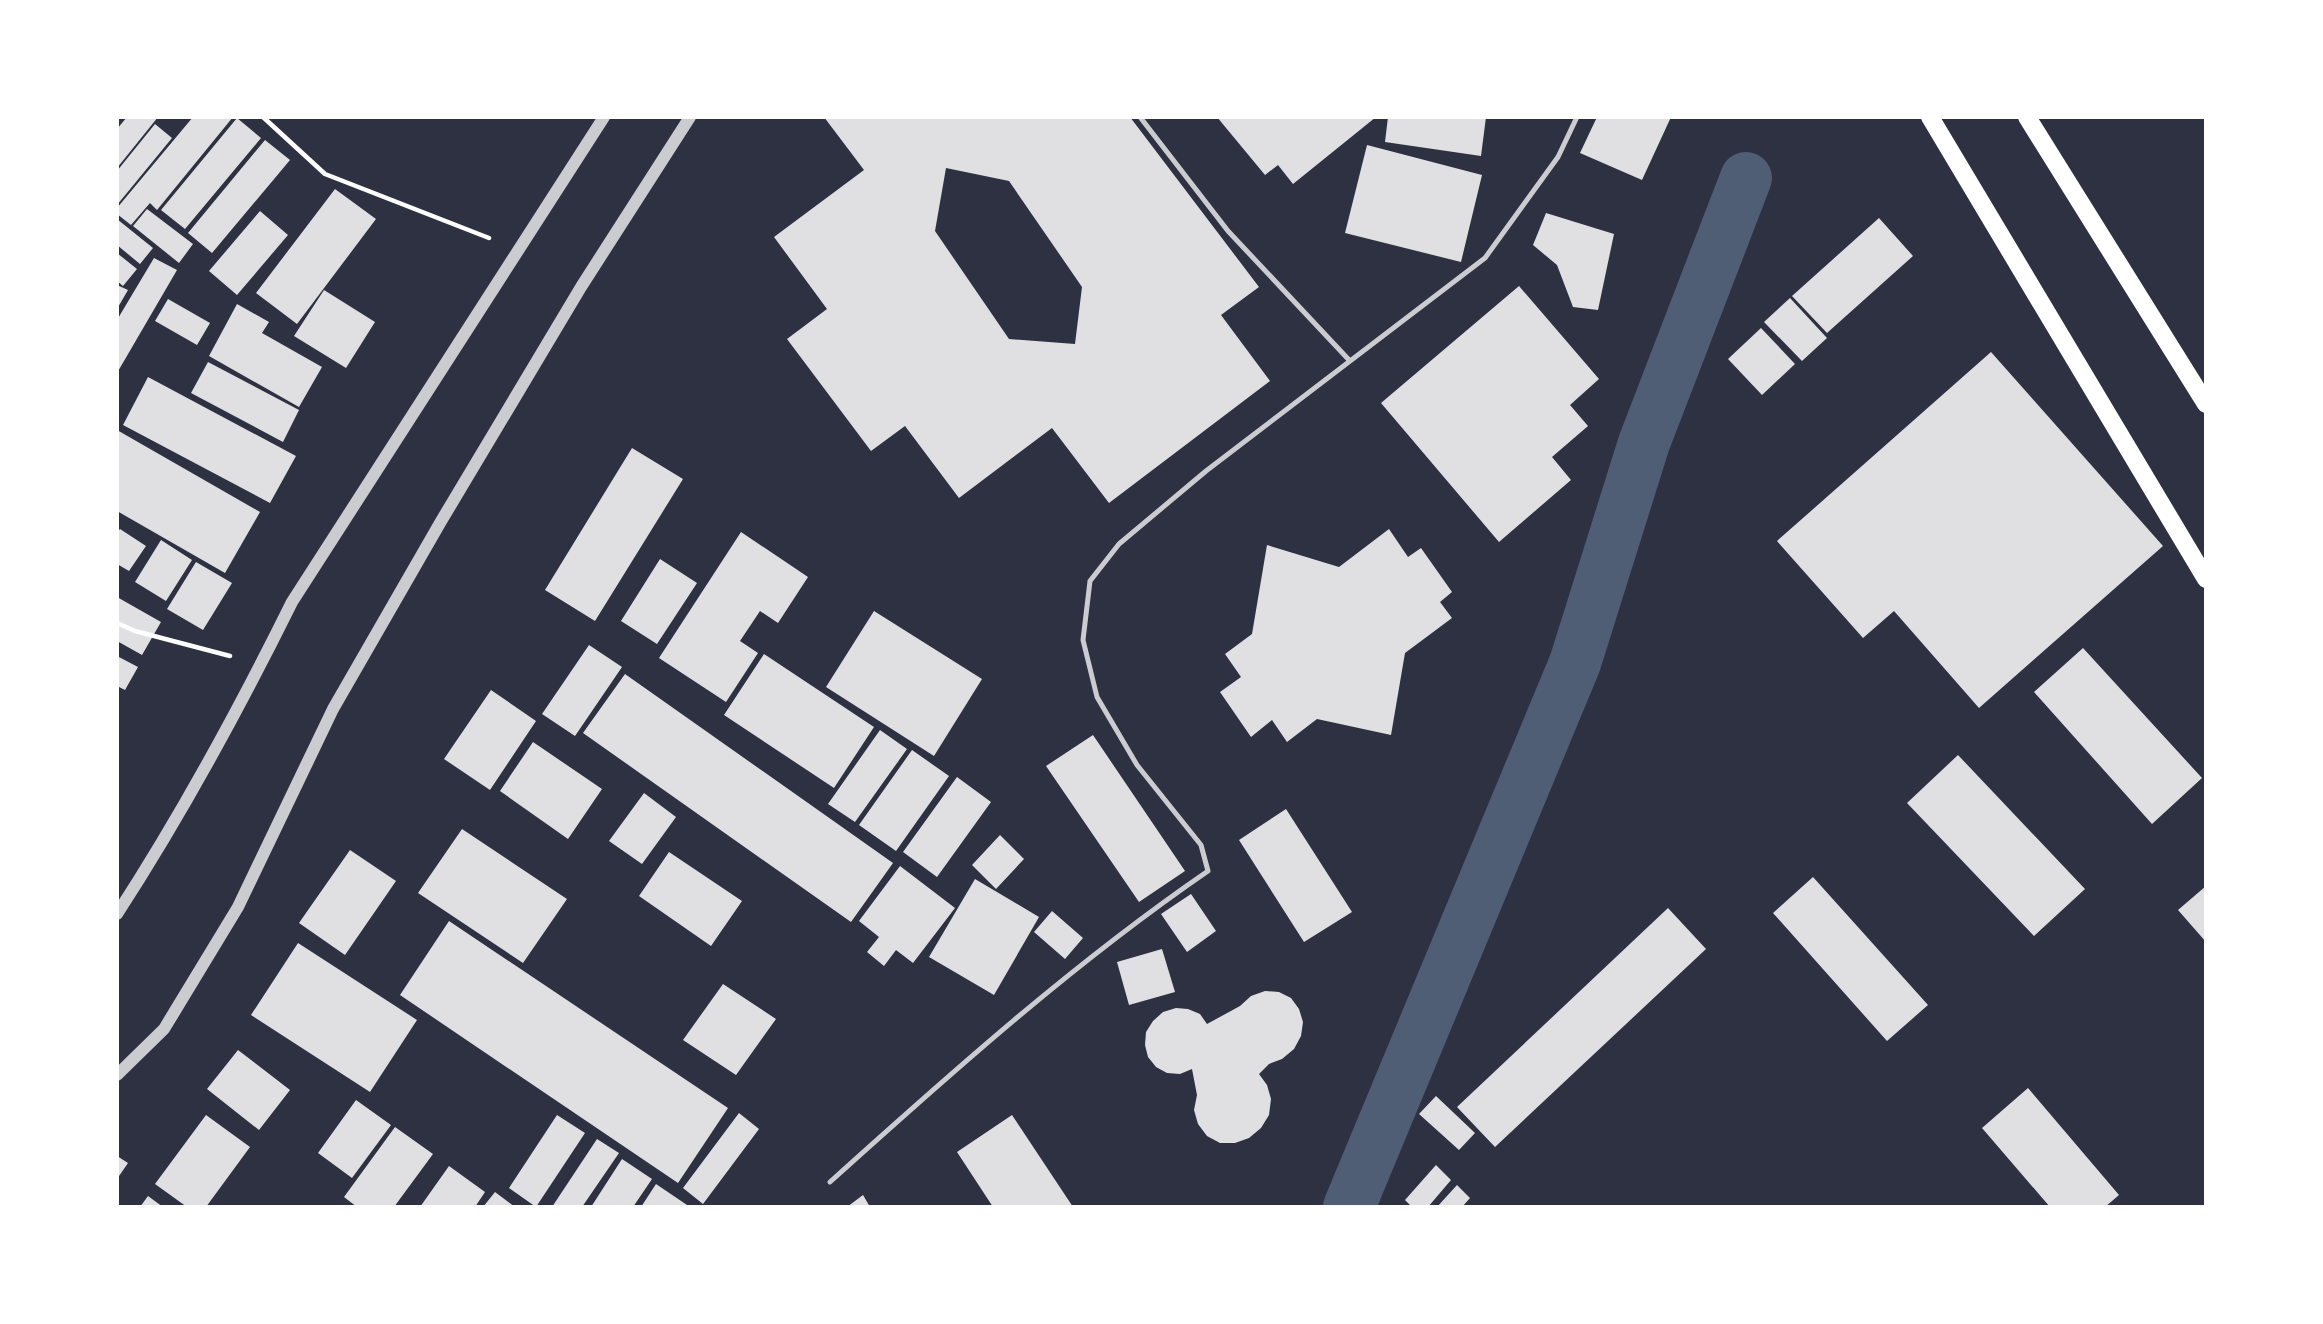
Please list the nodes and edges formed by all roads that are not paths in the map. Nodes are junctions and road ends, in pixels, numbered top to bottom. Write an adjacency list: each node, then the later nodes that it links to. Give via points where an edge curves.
1 (604, 117): 10 (street, via 292,602 159,850)
2 (690, 117): 11 (street, via 581,287 333,709 238,907 164,1029)
3 (1140, 117): 7 (lane, via 1228,231)
4 (1577, 117): 7 (lane, via 1558,157 1485,258)
5 (1930, 117): 9 (main road)
6 (2027, 117): 8 (main road)
7 (1350, 361): 12 (lane, via 1119,544 1090,581 1083,640 1097,697 1137,765 1201,845 1208,871 1151,910 958,1066)
8 (2206, 404)
9 (2206, 579)
10 (117, 914)
11 (117, 1075)
12 (830, 1182)

